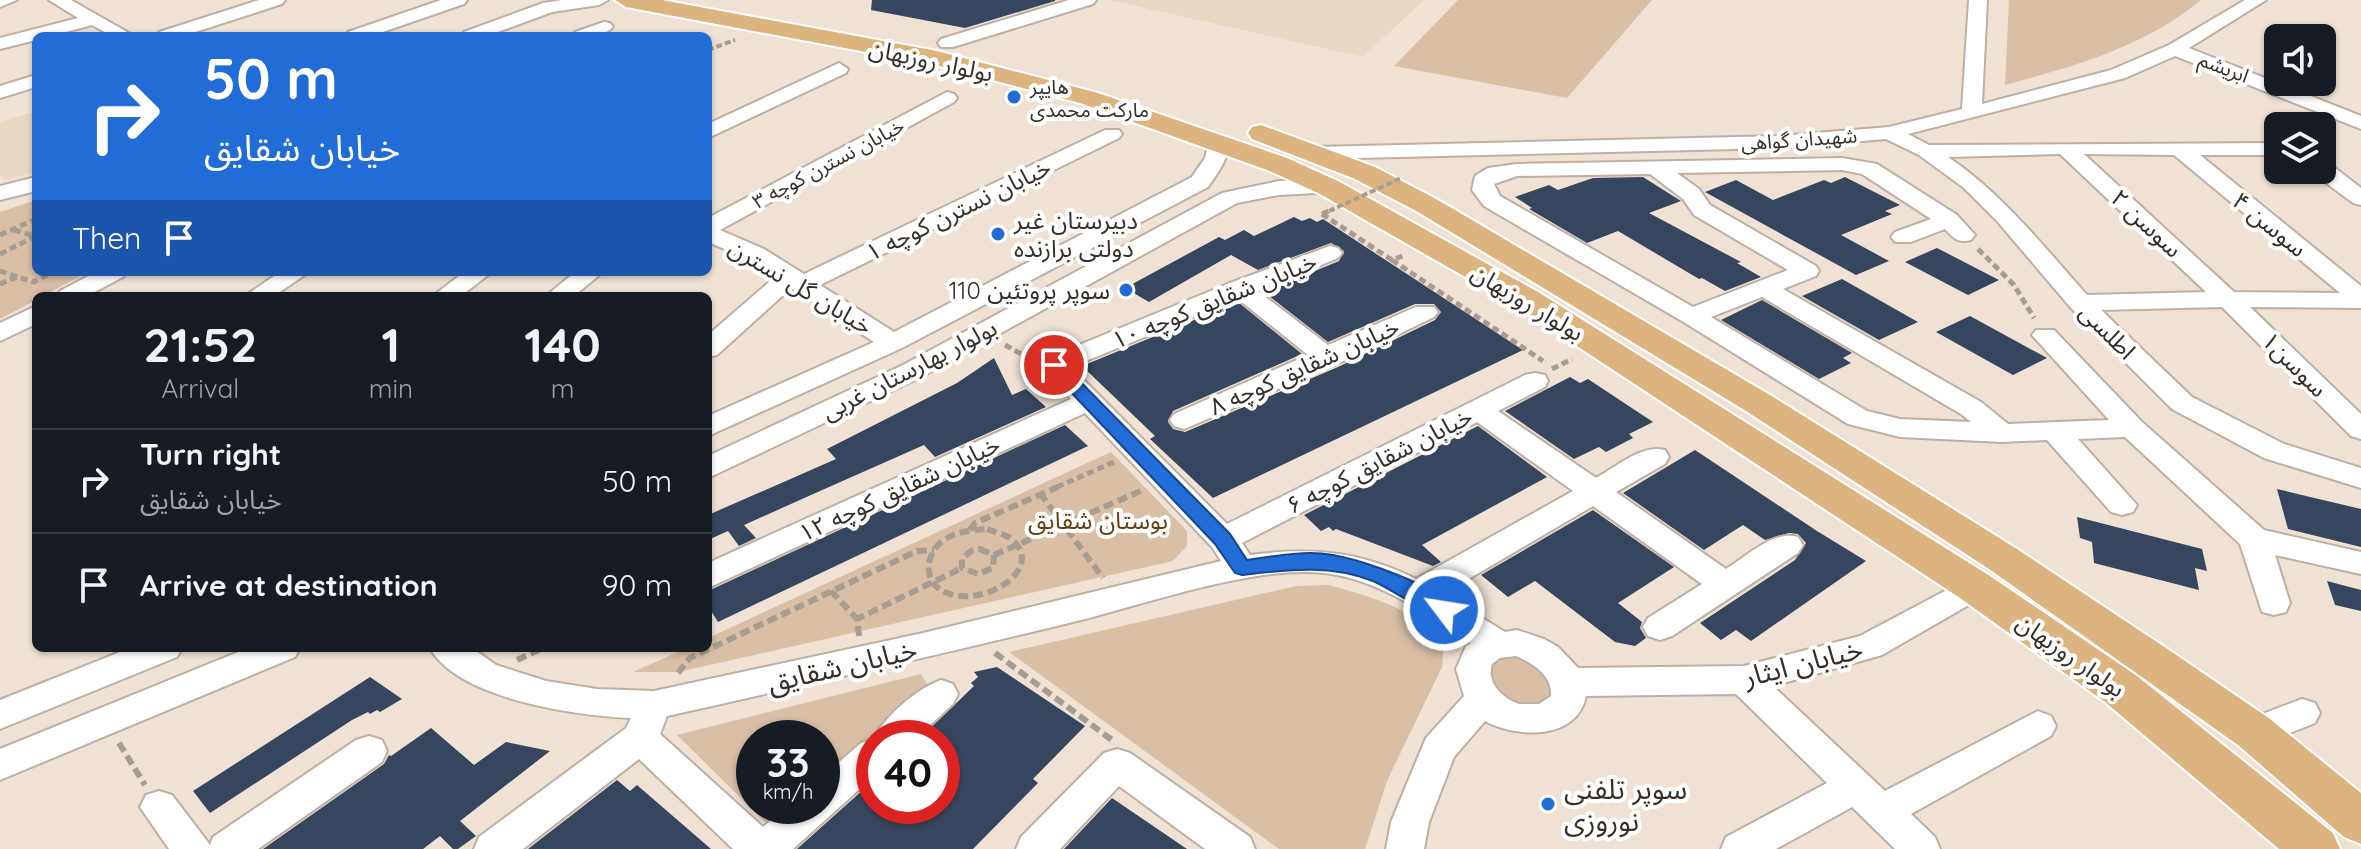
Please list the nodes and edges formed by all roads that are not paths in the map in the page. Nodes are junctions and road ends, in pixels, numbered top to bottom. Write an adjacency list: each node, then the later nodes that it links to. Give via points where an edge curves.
1 (8, 0): 11 (street)
2 (99, 0): 12 (street)
3 (276, 0): 19 (street)
4 (458, 0): 20 (street)
5 (599, 0): 13 (street)
6 (626, 0): 37 (main road, بولوار روزبهان, via 937,58 1089,98)
7 (704, 0): 25 (main road, بولوار روزبهان)
8 (1087, 0): 25 (street)
9 (1978, 0): 32 (street)
10 (2257, 0): 27 (street, شهیدان گواهی)
11 (0, 2)
12 (63, 4): 15 (street)
13 (551, 4): 21 (street)
14 (570, 13): 22 (street)
15 (91, 20): 17 (street); 18 (street)
16 (604, 27): 23 (street)
17 (46, 32)
18 (116, 32)
19 (177, 32)
20 (366, 32)
21 (480, 32)
22 (520, 32)
23 (591, 32)
24 (32, 36): 26 (street)
25 (947, 43): 43 (main road, بولوار روزبهان, via 1110,84)
26 (0, 44)
27 (2175, 49): 32 (street, شهیدان گواهی, via 2118,74); 33 (street, ابریشم)
28 (839, 69): 34 (street)
29 (32, 82): 30 (street)
30 (0, 92)
31 (947, 98): 55 (street, خیابان نسترن کوچه ۳)
32 (1972, 113): 35 (street, شهیدان گواهی)
33 (2361, 123)
34 (712, 130)
35 (1889, 133): 41 (street, شهیدان گواهی, via 1779,142); 42 (street, اطلسی)
36 (1112, 134): 63 (street, خیابان نسترن کوچه ۱)
37 (1217, 142): 48 (street, via 1216,158); 54 (main road, بولوار روزبهان, via 1277,164)
38 (2065, 148): 39 (street); 42 (street); 71 (street, سوسن ۲)
39 (2180, 149): 40 (street); 72 (street, سوسن ۴)
40 (2264, 149)
41 (1476, 151): 43 (street, شهیدان گواهی); 46 (street)
42 (1926, 151): 73 (street, اطلسی, via 1972,183)
43 (1315, 153): 66 (main road, بولوار روزبهان, via 1382,181)
44 (1749, 165): 45 (street); 50 (street); 57 (street, via 1842,164 1869,169 1956,227)
45 (1654, 167): 46 (street); 65 (street, via 1691,194 1702,210 1807,271)
46 (1496, 173): 76 (street, via 1483,181 1492,201)
47 (2336, 179): 53 (street)
48 (1200, 182): 52 (street, via 1224,185); 79 (street, بولوار بهارستان غربی)
49 (32, 185): 51 (street)
50 (1785, 187)
51 (0, 193)
52 (1230, 198): 54 (street, بولوار بهارستان غربی, via 1279,188); 92 (street, بولوار بهارستان غربی, via 912,371)
53 (2361, 198)
54 (1325, 200): 66 (main road, بولوار روزبهان)
55 (712, 228)
56 (712, 232): 63 (street, خیابان گل نسترن)
57 (1903, 237)
58 (1330, 253): 64 (street, خیابان شقایق کوچه ۱۰)
59 (106, 276): 67 (street)
60 (290, 276): 68 (street)
61 (474, 276): 69 (street)
62 (586, 276): 70 (street)
63 (797, 280): 79 (street, خیابان گل نسترن); 80 (street, خیابان نسترن کوچه ۱)
64 (1239, 288): 81 (street); 83 (street, خیابان شقایق کوچه ۱۰, via 1054,365)
65 (1764, 288): 76 (street); 90 (street, via 1971,408)
66 (1543, 291): 103 (main road, بولوار روزبهان); 120 (main road, بولوار روزبهان, via 2003,559)
67 (76, 292)
68 (264, 292)
69 (451, 292)
70 (564, 292)
71 (2228, 299): 72 (street); 73 (street); 88 (street, سوسن۱)
72 (2361, 299)
73 (2080, 303): 93 (street, اطلسی, via 2182,403 2274,451)
74 (1425, 312): 81 (street, خیابان شقایق کوچه ۸)
75 (32, 316): 77 (street)
76 (1691, 316): 90 (street, via 1858,418 1900,428)
77 (0, 333)
78 (2045, 335): 87 (street)
79 (893, 343): 86 (street, بولوار بهارستان غربی)
80 (712, 346)
81 (1328, 358): 85 (street, خیابان شقایق کوچه ۸)
82 (1544, 374): 84 (street, خیابان شقایق کوچه ۶)
83 (1091, 400): 96 (street); 101 (street, خیابان شقایق کوچه ۱۲)
84 (1479, 410): 94 (street); 96 (street, خیابان شقایق کوچه ۶)
85 (1184, 420)
86 (712, 425)
87 (2132, 428): 89 (street); 97 (street)
88 (2361, 430)
89 (2054, 431): 90 (street); 95 (street)
90 (2002, 433)
91 (1655, 457): 94 (street)
92 (712, 466)
93 (2361, 478)
94 (1596, 492): 102 (street); 104 (street)
95 (2122, 505)
96 (1223, 539): 100 (street)
97 (2254, 539): 99 (street); 105 (street)
98 (1787, 545): 102 (street)
99 (2361, 563)
100 (1242, 568): 104 (street, خیابان شقایق, via 1332,562); 118 (street, خیابان شقایق, via 863,659)
101 (712, 574)
102 (1725, 584): 106 (street)
103 (1975, 587): 111 (street, خیابان ایثار, via 1870,646); 140 (main road, بولوار روزبهان, via 2121,689)
104 (1418, 593): 107 (street, خیابان شقایق)
105 (2274, 603)
106 (1660, 627)
107 (1498, 644): 112 (street, via 1517,643 1546,653); 114 (street, via 1473,664 1472,679)
108 (155, 652): 116 (street)
109 (273, 652): 122 (street)
110 (452, 652): 118 (street, خیابان شقایق, via 484,675)
111 (1744, 680): 112 (street, خیابان ایثار); 125 (street)
112 (1568, 682): 114 (street, via 1564,704 1542,718 1512,717)
113 (941, 694): 117 (street)
114 (1482, 699): 137 (street, via 1439,749)
115 (2302, 713): 120 (street)
116 (0, 715)
117 (912, 720)
118 (647, 721): 132 (street); 133 (street)
119 (2038, 726): 127 (street)
120 (2254, 732): 128 (main road, بولوار روزبهان)
121 (369, 751): 131 (street)
122 (0, 765)
123 (856, 770): 124 (street)
124 (840, 784)
125 (1854, 787): 127 (street); 138 (street)
126 (159, 807): 130 (street)
127 (1881, 812): 139 (street)
128 (2361, 822)
129 (794, 824): 134 (street)
130 (192, 849)
131 (227, 849)
132 (493, 849)
133 (760, 849)
134 (766, 849)
135 (1035, 849): 136 (street, via 1117,764)
136 (1236, 849)
137 (1405, 849)
138 (1740, 849)
139 (1921, 849)
140 (2315, 849)

